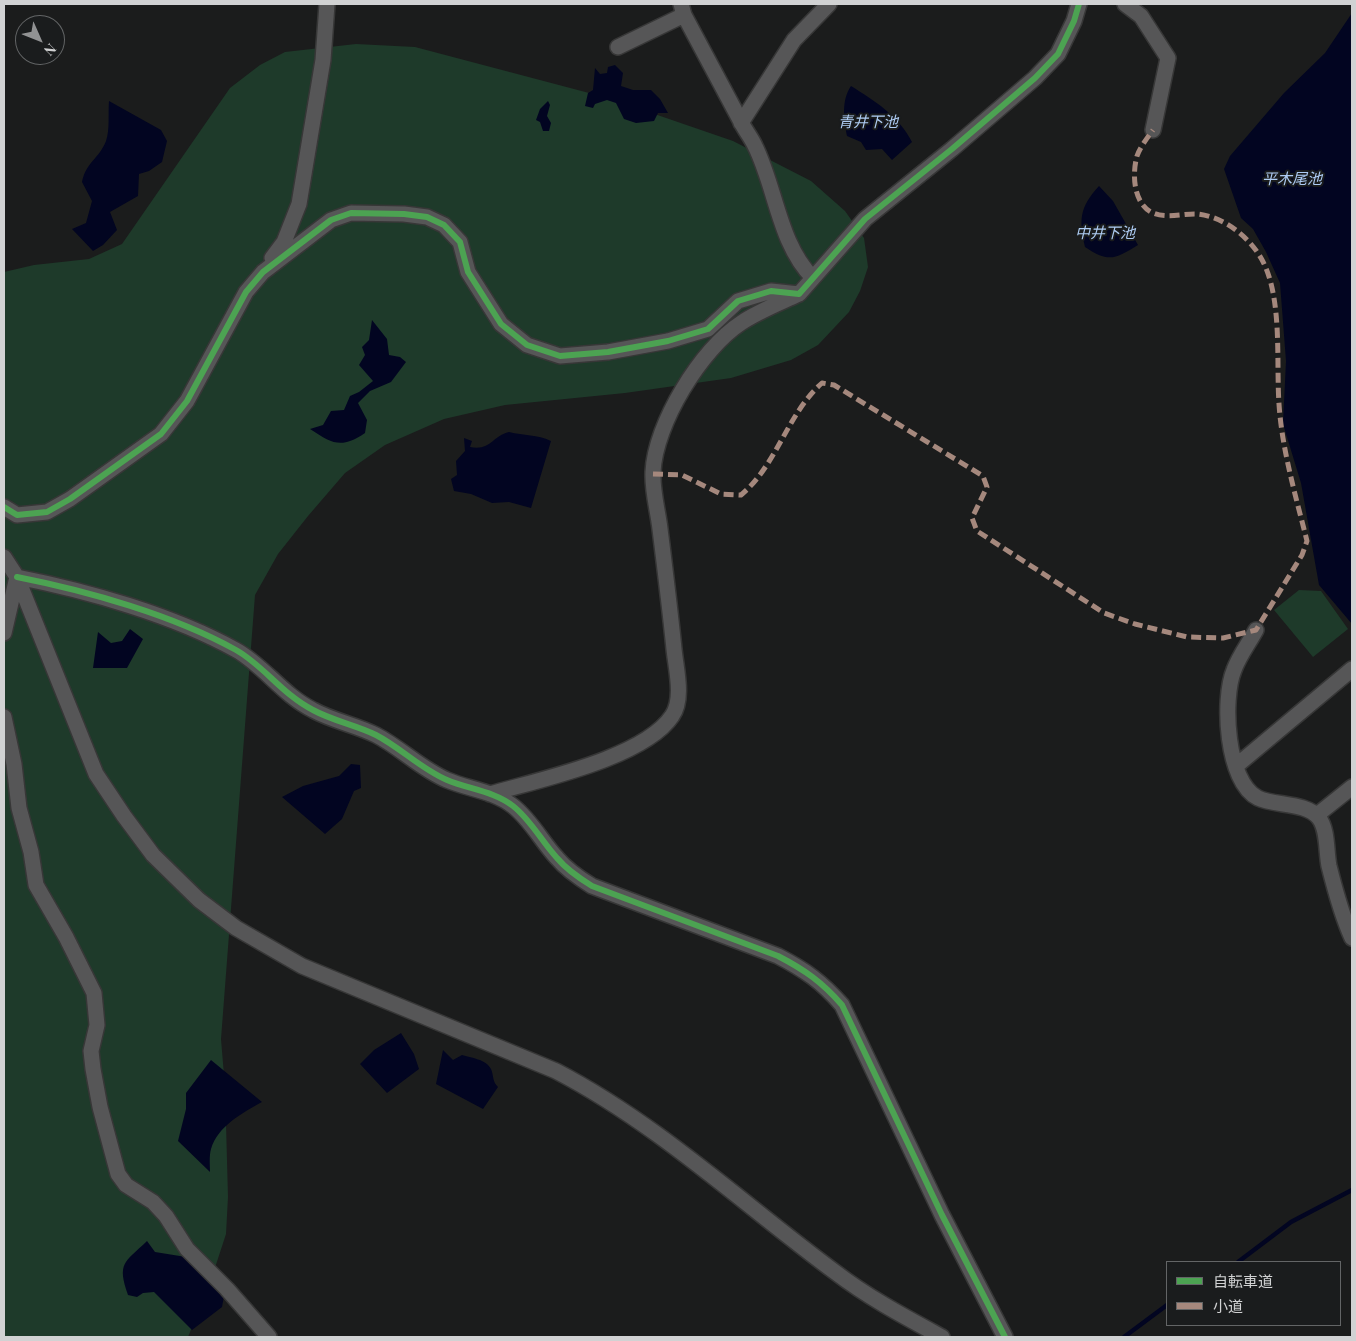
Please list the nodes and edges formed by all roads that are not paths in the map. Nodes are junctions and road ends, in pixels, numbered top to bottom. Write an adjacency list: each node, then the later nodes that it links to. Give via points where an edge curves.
1 (327, 4): 9 (street, via 323,60 299,204 284,242)
2 (829, 4): 7 (street, via 794,40)
3 (1079, 4): 10 (street, via 1058,54 1035,78 864,219)
4 (1125, 4): 8 (street, via 1140,16 1168,58)
5 (683, 9): 6 (street); 7 (street)
6 (618, 47)
7 (741, 123): 10 (street, via 766,168 783,226 800,265)
8 (1153, 130)
9 (263, 272): 11 (street, via 331,220 351,213 427,217 444,225 460,242 468,272 501,324 526,345 560,356 608,352 668,341 708,329 738,301 771,291); 12 (street, via 246,292 187,401 161,434 47,512 17,515)
10 (813, 278): 11 (street)
11 (799, 294): 21 (street, via 741,323 709,354 686,384 666,422 657,448 653,474 678,696 673,716 654,734 606,760)
12 (4, 507)
13 (4, 557): 14 (street)
14 (18, 577): 16 (street); 21 (street, via 65,586 206,635 238,651 290,696 313,710 376,736 426,770); 26 (street, via 96,774 153,855 199,900 236,928 302,966 591,1089 648,1128 835,1273 886,1307)
15 (1256, 630): 19 (street, via 1233,671 1227,718)
16 (4, 633)
17 (1352, 670): 19 (street)
18 (4, 717): 25 (street, via 36,886 94,993 97,1025 91,1051 93,1069 118,1174 126,1185 153,1202 166,1216 187,1249)
19 (1236, 766): 22 (street, via 1244,785 1258,798 1297,806)
20 (1352, 787): 22 (street)
21 (490, 794): 27 (street, via 513,805 556,858 592,886 778,956 824,984 842,1004 942,1215)
22 (1317, 815): 23 (street, via 1323,824 1329,865)
23 (1346, 900): 24 (street)
24 (1352, 938)
25 (269, 1337)
26 (942, 1337)
27 (1005, 1337)

